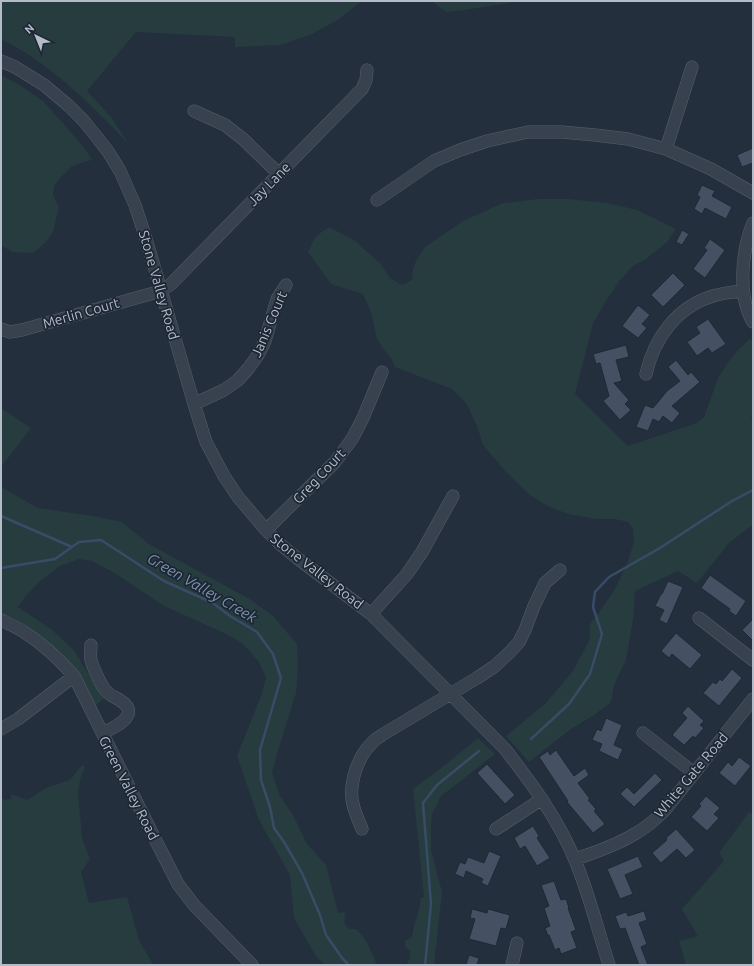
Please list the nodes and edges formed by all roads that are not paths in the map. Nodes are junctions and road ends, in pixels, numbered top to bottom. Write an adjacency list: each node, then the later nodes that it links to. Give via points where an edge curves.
1 (1, 61): 11 (street, Stone Valley Road, via 44,85 83,120 109,153 135,205)
2 (692, 67): 5 (street)
3 (367, 70): 6 (street, Jay Lane, via 362,89)
4 (194, 111): 6 (street, via 225,125 243,138)
5 (666, 149): 7 (street, via 711,169); 8 (street, via 628,139 562,132 528,132 487,141 434,161)
6 (279, 174): 11 (street, Jay Lane, via 171,284)
7 (753, 193)
8 (377, 200)
9 (753, 223): 12 (street, via 744,262)
10 (286, 285): 17 (street, Janis Court, via 277,299 265,340 248,369 224,390)
11 (161, 291): 14 (street, Merlin Court, via 22,330 10,332); 17 (street, Stone Valley Road)
12 (743, 291): 13 (street); 16 (street, via 712,296 693,304 676,317 662,334 652,353)
13 (753, 322)
14 (1, 329)
15 (382, 372): 19 (street, Greg Court, via 363,418 336,462)
16 (646, 374)
17 (194, 404): 19 (street, Stone Valley Road, via 206,442 224,476)
18 (453, 496): 21 (street, via 407,574)
19 (266, 530): 21 (street, Stone Valley Road, via 297,558)
20 (560, 570): 27 (street, via 544,583 519,642 495,666)
21 (371, 614): 27 (street, Stone Valley Road)
22 (699, 618): 25 (street)
23 (1, 620): 26 (street, Green Valley Road, via 23,631 48,650)
24 (91, 645): 30 (street, via 91,662 104,688 111,696 124,703 129,712 128,717 122,722)
25 (753, 660)
26 (74, 676): 29 (street); 30 (street, Green Valley Road)
27 (450, 694): 33 (street, Stone Valley Road, via 505,749); 34 (street, via 382,736 364,752 353,780 352,795)
28 (753, 699): 32 (street, White Gate Road)
29 (1, 729)
30 (102, 733): 38 (street, Green Valley Road, via 178,884 194,905)
31 (643, 733): 32 (street)
32 (694, 773): 36 (street, White Gate Road, via 665,810 639,832)
33 (542, 799): 35 (street); 36 (street, Stone Valley Road, via 561,829)
34 (362, 829)
35 (496, 829)
36 (575, 859): 40 (street, Stone Valley Road)
37 (517, 943): 39 (street)
38 (252, 965)
39 (512, 965)
40 (609, 965)

